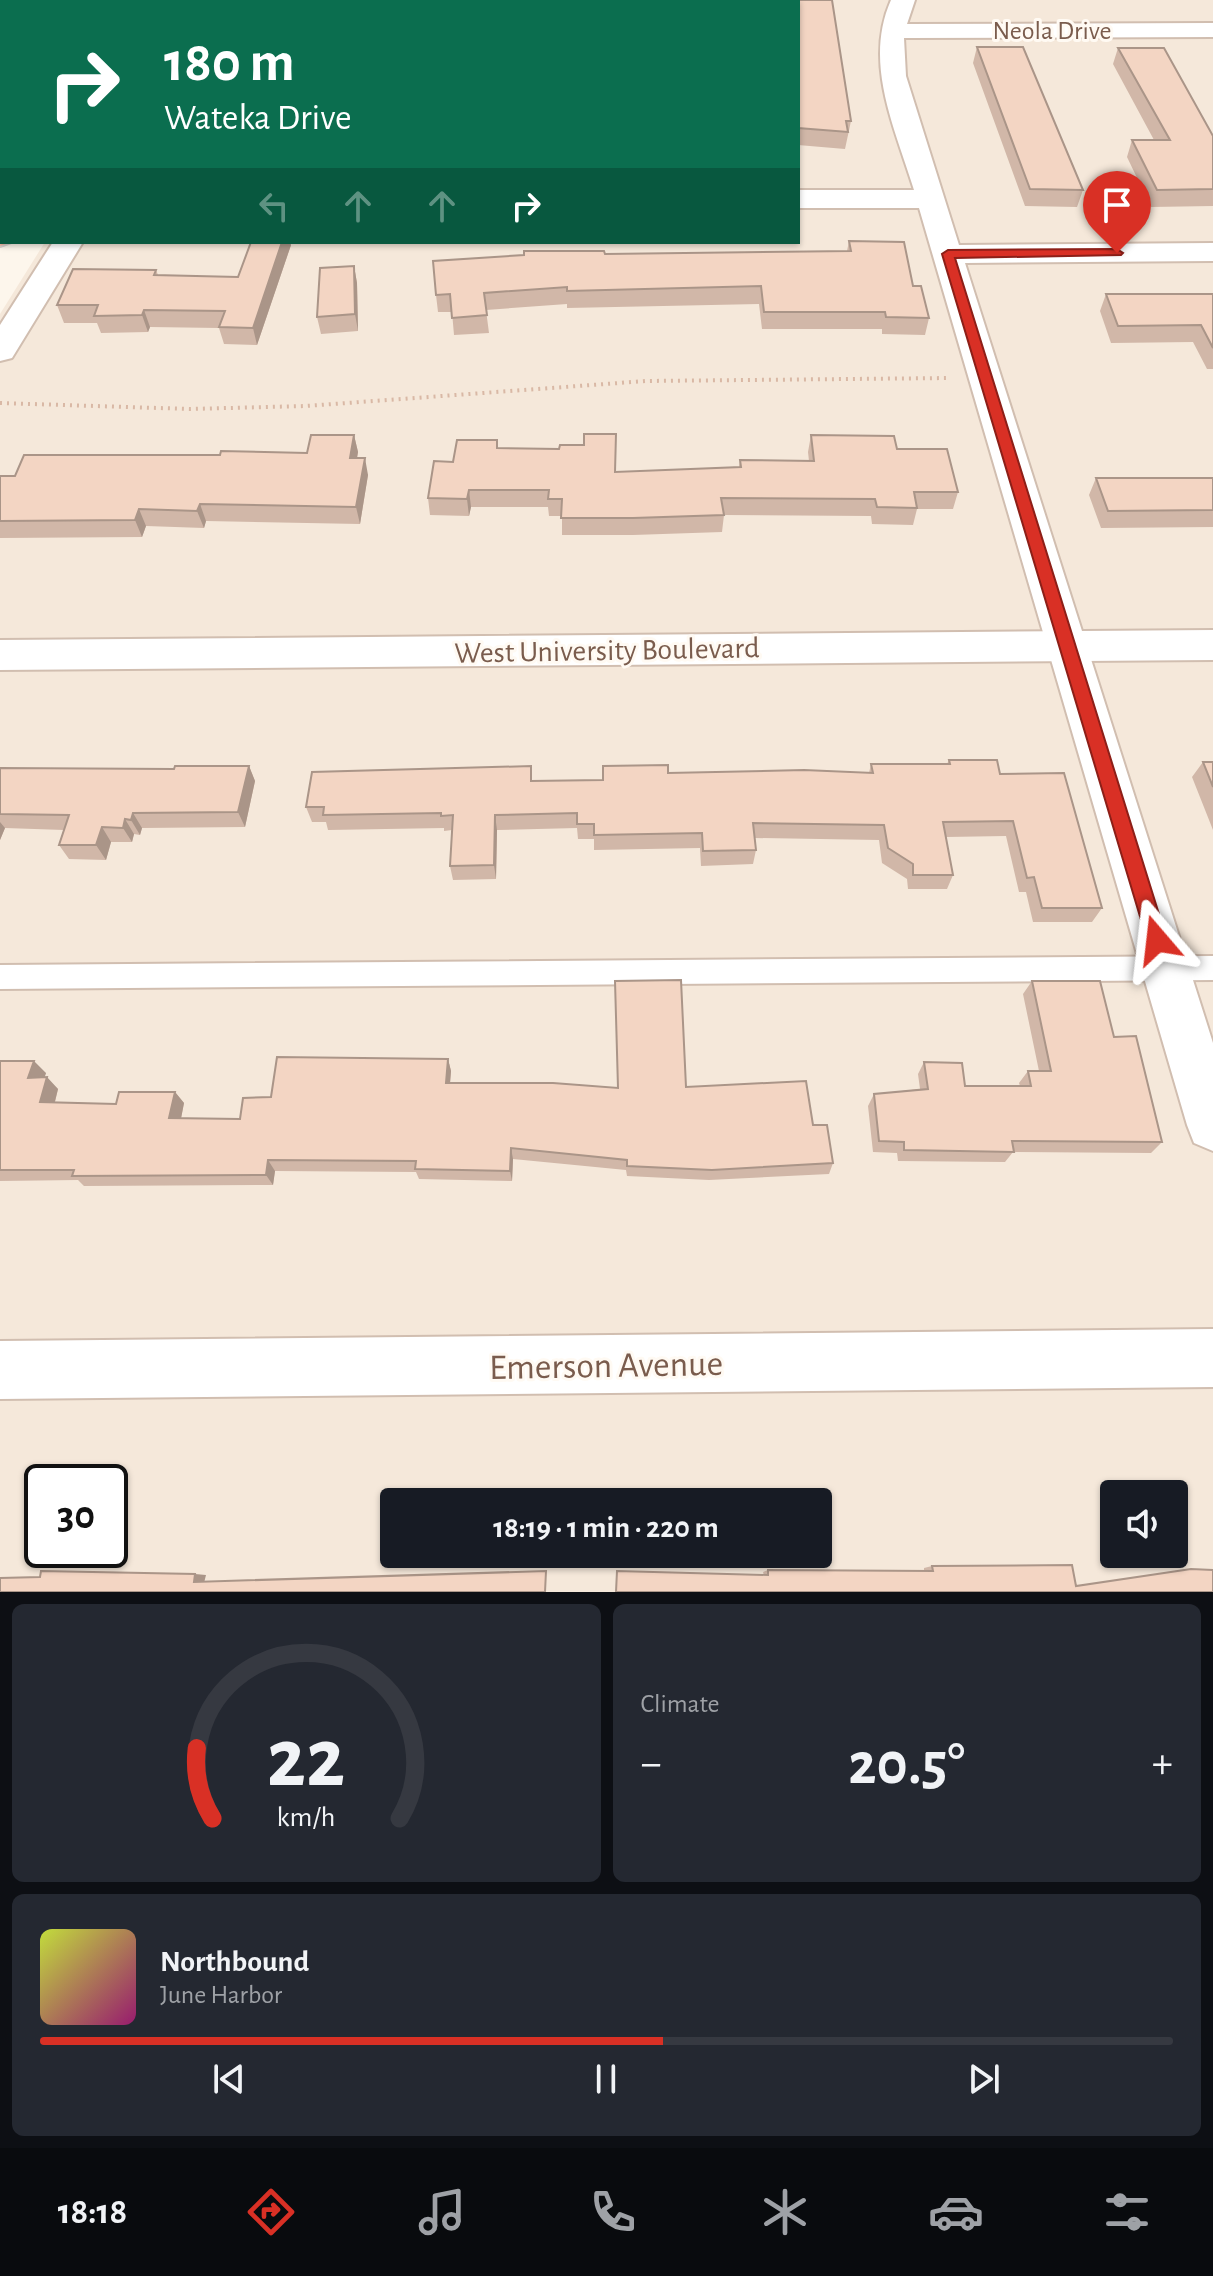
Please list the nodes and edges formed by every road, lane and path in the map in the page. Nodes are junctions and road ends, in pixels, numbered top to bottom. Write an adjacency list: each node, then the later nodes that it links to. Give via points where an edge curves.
1 (903, 0): 3 (street)
2 (1213, 30): 3 (street, Neola Drive)
3 (892, 31): 5 (street, via 893,76)
4 (800, 199): 5 (street)
5 (932, 199): 8 (street)
6 (67, 244): 9 (street)
7 (1213, 252): 8 (street)
8 (948, 254): 10 (street)
9 (0, 351)
10 (985, 378): 11 (path, via 646,381 219,408); 12 (street)
11 (0, 403)
12 (1065, 645): 13 (street, West University Boulevard); 14 (street, West University Boulevard); 15 (street)
13 (1213, 645)
14 (0, 655)
15 (1166, 968): 16 (lane); 17 (lane); 18 (street)
16 (1213, 968)
17 (0, 977)
18 (1213, 1125)
19 (1213, 1358): 20 (street, Emerson Avenue)
20 (0, 1370)

